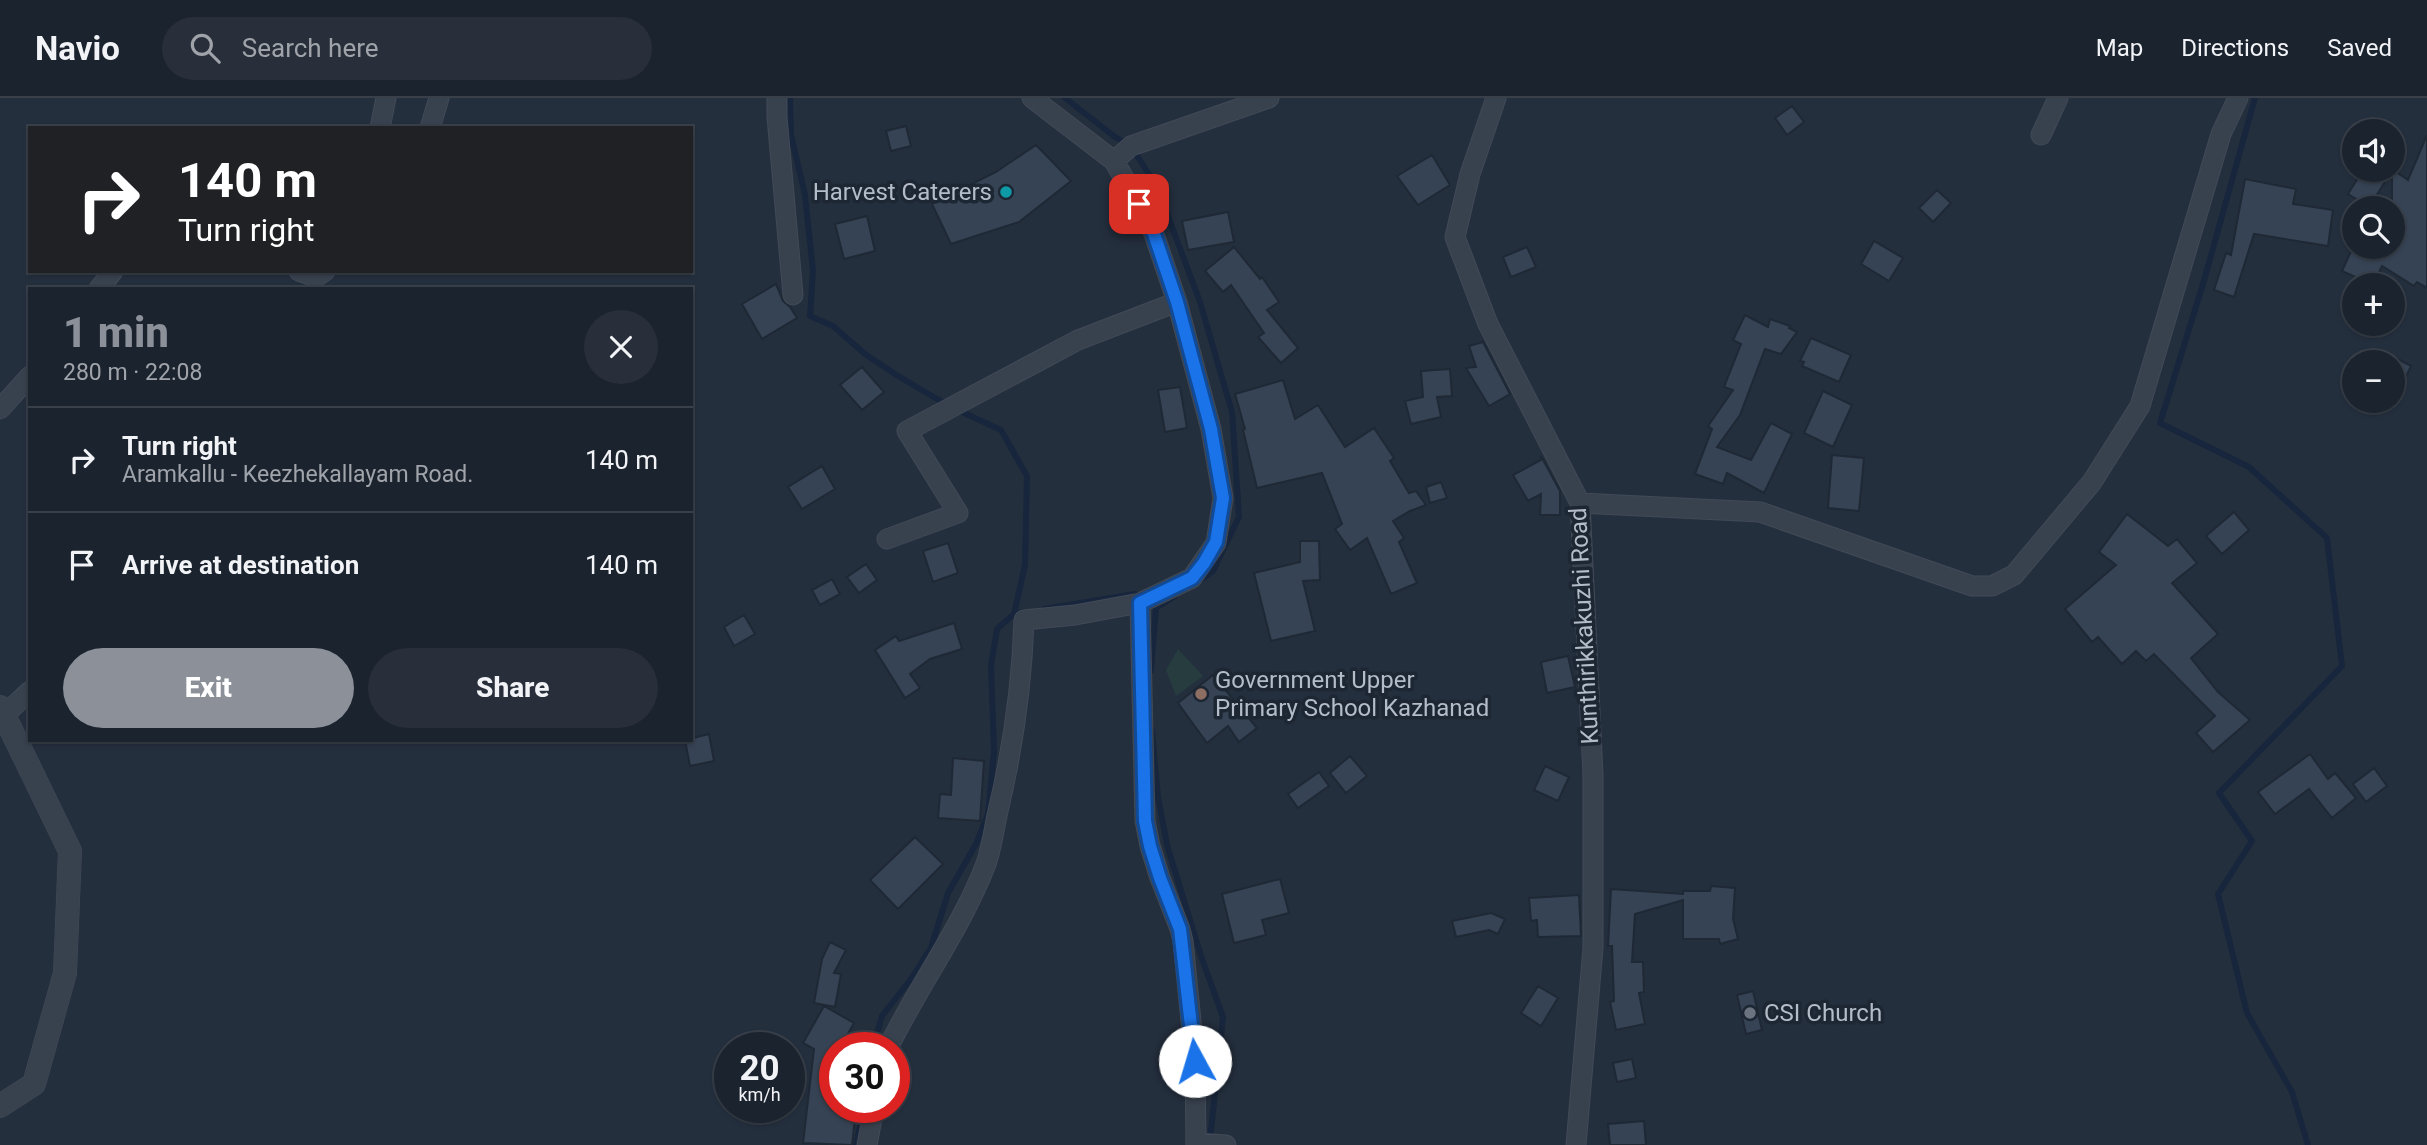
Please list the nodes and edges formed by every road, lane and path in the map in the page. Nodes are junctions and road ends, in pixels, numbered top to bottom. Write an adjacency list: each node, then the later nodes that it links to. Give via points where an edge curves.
1 (386, 98): 9 (street)
2 (439, 98): 10 (street)
3 (777, 98): 17 (street)
4 (1032, 98): 12 (street)
5 (1269, 98): 12 (street, via 1131,146)
6 (1496, 98): 21 (street, Kunthirikkakuzhi Road, via 1469,174 1455,237 1488,324)
7 (2058, 98): 11 (street)
8 (2238, 98): 21 (street, via 2221,134 2140,406 2092,482 2014,575 1992,586 1972,586 1760,512)
9 (380, 126)
10 (431, 126)
11 (2041, 135)
12 (1114, 161): 18 (street, via 1151,225)
13 (111, 273): 16 (street)
14 (305, 273): 15 (street, via 316,277)
15 (321, 273)
16 (101, 287)
17 (793, 295)
18 (1177, 302): 22 (street, via 1078,340 907,431 958,513); 23 (street, via 1211,429 1223,498 1216,542 1204,563 1192,578)
19 (28, 378): 20 (street)
20 (0, 409)
21 (1580, 503): 32 (street, Kunthirikkakuzhi Road, via 1593,775 1593,948)
22 (887, 539)
23 (1147, 600): 26 (street, via 1024,620 1011,758 986,863 941,957); 29 (street, via 1145,821 1183,941 1195,1061)
24 (28, 692): 25 (street)
25 (2, 711): 27 (street, via 70,851 65,973 55,1010 34,1084)
26 (896, 1032)
27 (0, 1106)
28 (871, 1123): 30 (street)
29 (1196, 1144): 31 (street)
30 (867, 1145)
31 (1226, 1145)
32 (1577, 1145)

